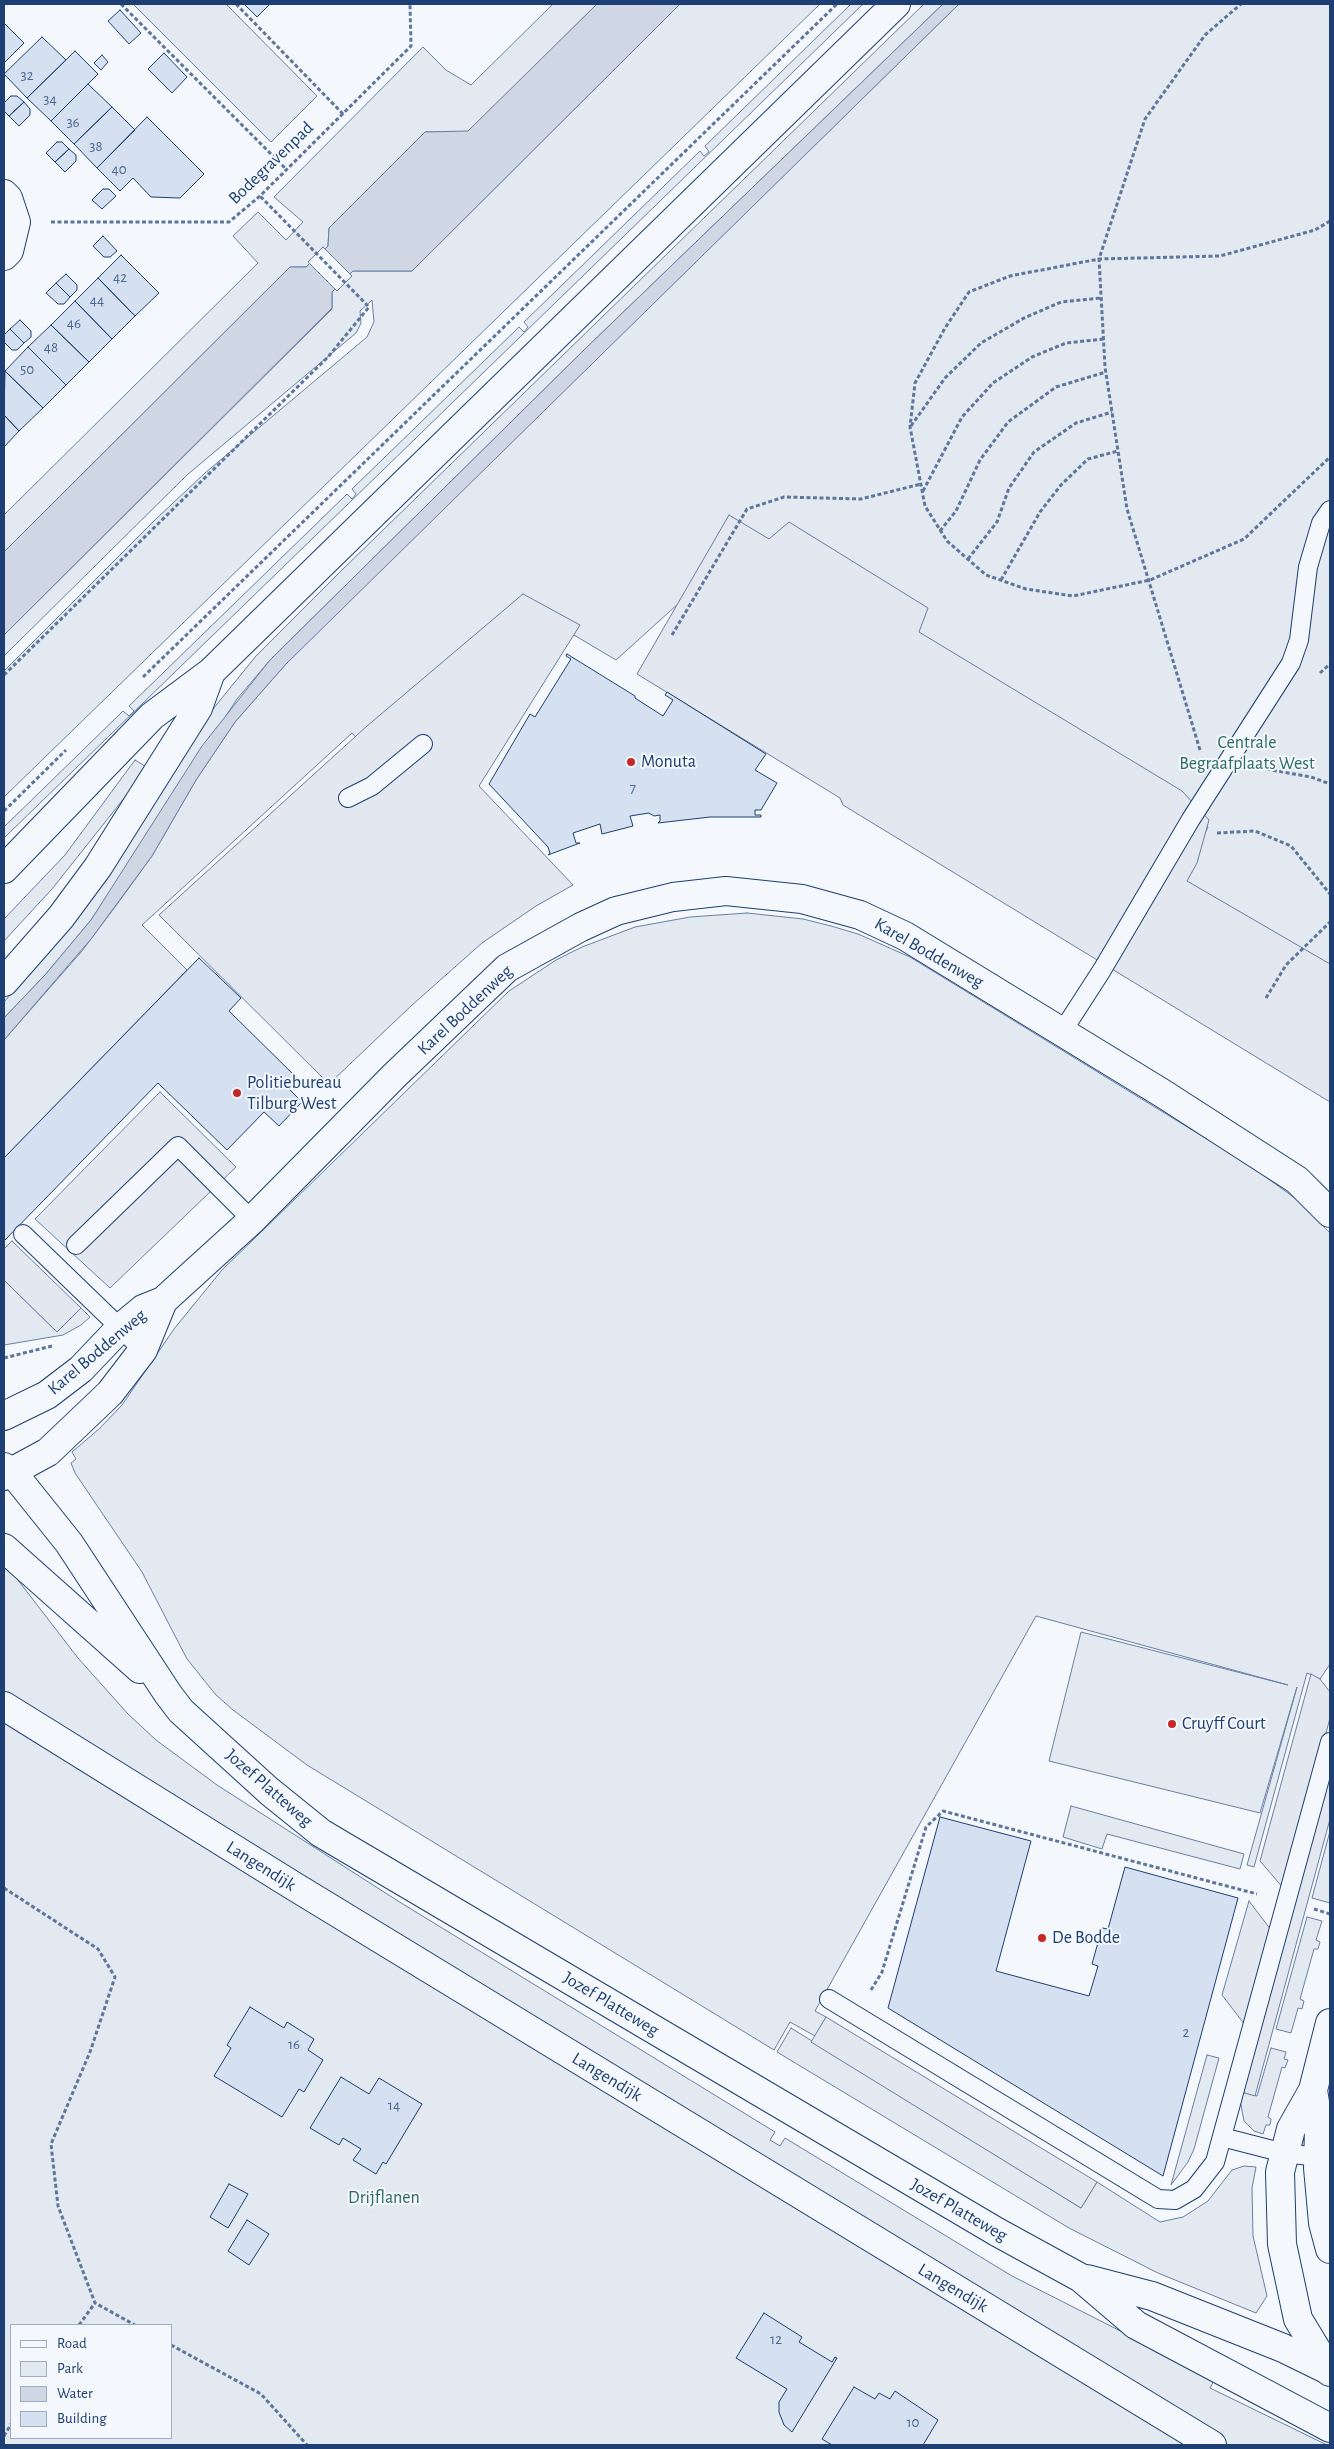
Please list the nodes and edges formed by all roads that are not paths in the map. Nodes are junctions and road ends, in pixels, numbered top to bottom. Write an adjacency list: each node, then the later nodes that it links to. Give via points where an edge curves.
1 (896, 4): 5 (street)
2 (4, 194): 3 (street, via 16,222 9,251)
3 (4, 256)
4 (1330, 510): 10 (lane, via 1321,524 1308,567 1299,640 1291,663)
5 (211, 672): 8 (street, via 152,716); 9 (street, via 198,708 98,867 61,917)
6 (423, 744): 7 (lane, via 372,786)
7 (348, 798)
8 (4, 869)
9 (4, 982)
10 (1062, 1032): 11 (street, Karel Boddenweg, via 1297,1180); 12 (street, Karel Boddenweg, via 905,936 860,915 802,899 726,891 673,897 616,911 507,968)
11 (1330, 1213)
12 (252, 1220): 14 (lane, via 178,1146); 15 (street, Karel Boddenweg)
13 (23, 1234): 16 (lane)
14 (76, 1245)
15 (163, 1301): 16 (street, Karel Boddenweg, via 143,1309); 17 (street, Karel Boddenweg)
16 (120, 1328): 17 (lane); 18 (street, Karel Boddenweg, via 74,1374 47,1395)
17 (143, 1350): 19 (street, Karel Boddenweg, via 103,1400 48,1452)
18 (4, 1416)
19 (7, 1472): 21 (street, Jozef Platteweg, via 69,1543)
20 (4, 1548): 21 (street, Jozef Platteweg)
21 (168, 1694): 31 (street, Jozef Platteweg, via 181,1711 269,1791 321,1833)
22 (4, 1706): 34 (street, Langendijk)
23 (1330, 1742): 27 (lane)
24 (829, 1999): 27 (lane, via 1158,2199 1175,2200 1194,2189 1215,2162)
25 (1330, 2023): 26 (street)
26 (1313, 2090): 28 (street, via 1291,2129); 29 (street, via 1319,2127)
27 (1222, 2137): 28 (lane)
28 (1284, 2153): 29 (lane); 32 (street, via 1280,2172 1282,2244 1298,2319)
29 (1318, 2157): 30 (street, via 1324,2223)
30 (1330, 2249)
31 (1080, 2278): 32 (street, Jozef Platteweg, via 1152,2296 1283,2348); 33 (street, Jozef Platteweg, via 1136,2325)
32 (1330, 2371)
33 (1330, 2428)
34 (1212, 2445)

